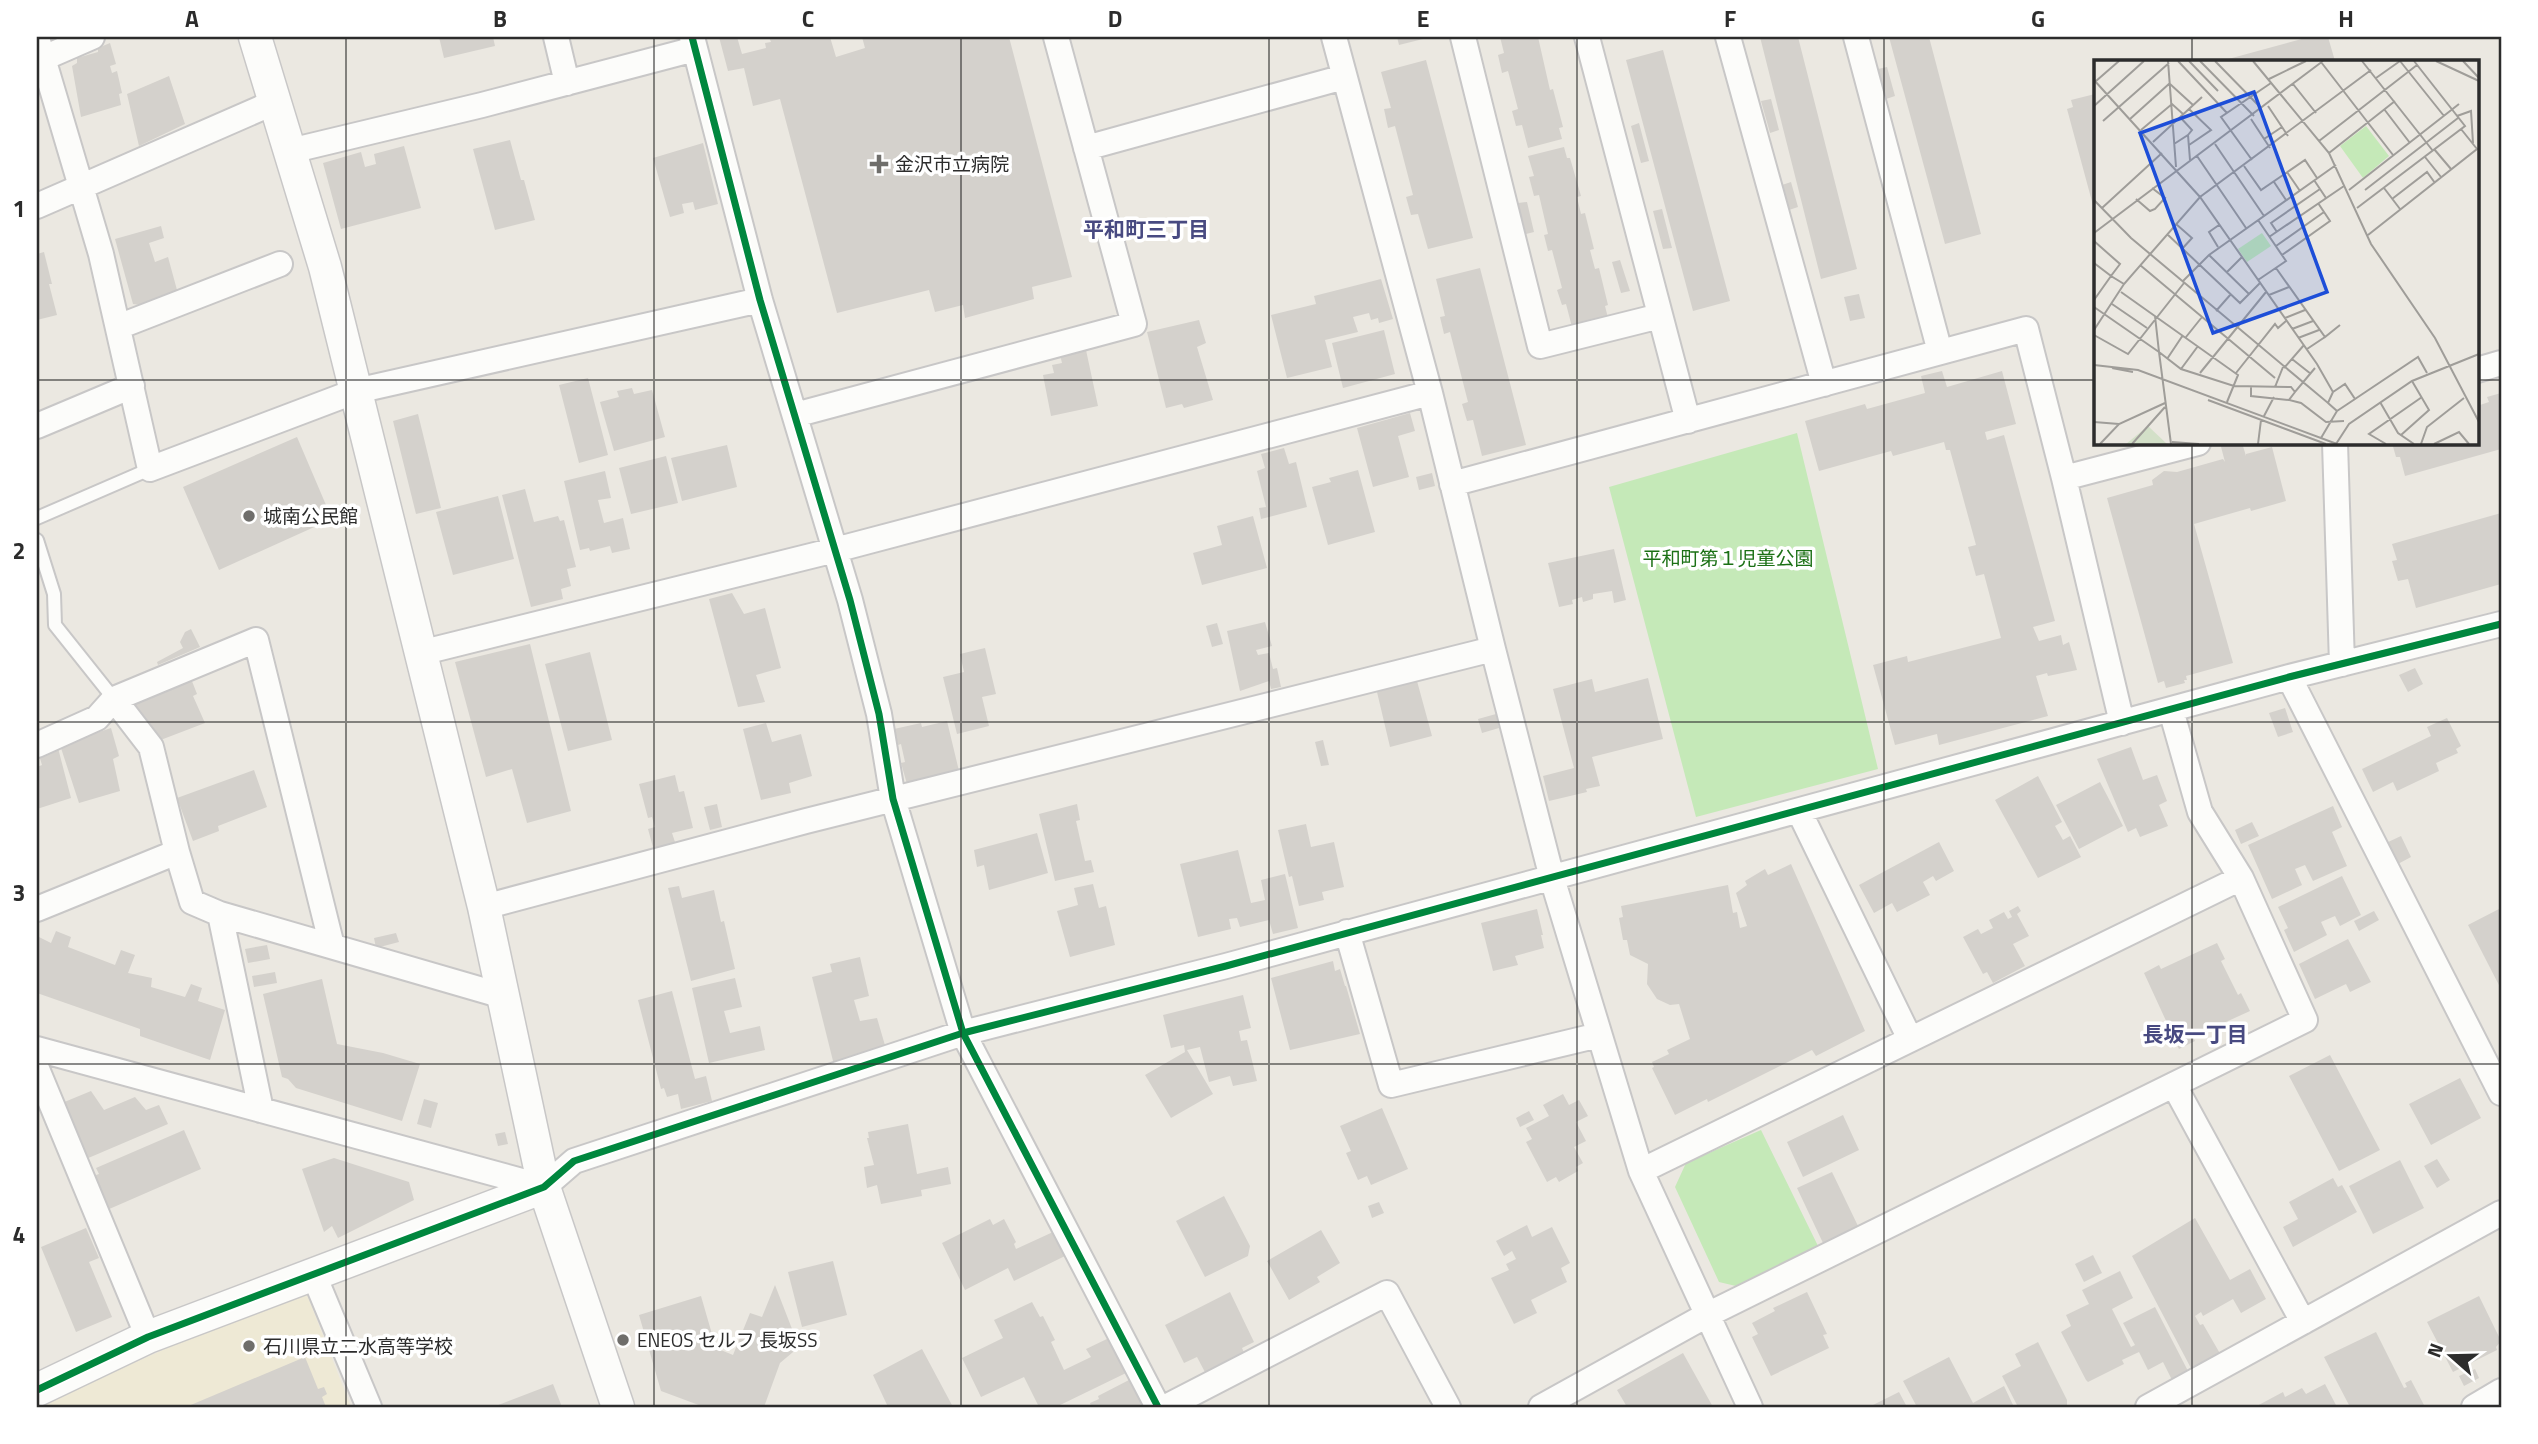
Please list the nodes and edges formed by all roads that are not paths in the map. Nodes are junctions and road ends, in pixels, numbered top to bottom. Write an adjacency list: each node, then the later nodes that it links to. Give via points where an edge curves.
1 (92, 37): 11 (street)
2 (255, 37): 14 (street)
3 (556, 37): 13 (street)
4 (1056, 37): 15 (street)
5 (1334, 37): 12 (street)
6 (1463, 37): 21 (street, via 1540,346)
7 (1587, 37): 21 (street)
8 (1728, 37): 26 (street)
9 (1856, 37): 23 (street)
10 (694, 43): 13 (street); 20 (street)
11 (39, 52): 17 (street)
12 (1344, 77): 15 (street); 29 (street)
13 (567, 83): 16 (street)
14 (275, 102): 16 (street); 17 (street)
15 (1086, 148): 30 (street, via 1134,324)
16 (290, 150): 28 (street)
17 (81, 187): 18 (street); 22 (street)
18 (37, 206)
19 (280, 264): 22 (street)
20 (760, 300): 28 (street); 30 (street)
21 (1660, 316): 31 (street)
22 (118, 327): 27 (street)
23 (1940, 352): 26 (street); 36 (street, via 2026,329)
24 (2501, 363): 25 (street)
25 (2478, 370)
26 (1824, 384): 31 (street)
27 (132, 386): 32 (street); 35 (street)
28 (356, 391): 35 (street); 43 (street)
29 (1430, 394): 37 (street); 40 (street)
30 (795, 415): 40 (street)
31 (1688, 421): 37 (street)
32 (37, 426)
33 (2194, 444): 36 (street)
34 (2335, 444): 44 (street)
35 (150, 470): 38 (lane)
36 (2064, 478): 48 (street)
37 (1452, 484): 42 (street)
38 (37, 518)
39 (37, 540): 46 (lane, via 54,594 55,625)
40 (835, 550): 43 (street); 50 (street, via 879,714)
41 (2501, 624): 44 (street)
42 (1493, 649): 50 (street); 53 (street)
43 (420, 653): 55 (street)
44 (2342, 664): 45 (street)
45 (2289, 677): 47 (street); 67 (street)
46 (114, 699): 49 (street, via 97,718); 52 (street, via 151,747); 59 (street, via 256,640)
47 (2171, 710): 48 (street); 54 (street, via 2200,812)
48 (2122, 723): 51 (street)
49 (37, 745)
50 (893, 799): 55 (street); 61 (street)
51 (1799, 811): 53 (street); 63 (street)
52 (177, 852): 56 (street); 57 (street, via 192,902)
53 (1552, 878): 58 (street); 62 (street)
54 (2241, 878): 63 (street); 66 (street, via 2305,1020)
55 (484, 907): 60 (street)
56 (37, 909)
57 (220, 914): 59 (street); 68 (street)
58 (1347, 932): 61 (street); 62 (street, via 1391,1085)
59 (332, 946): 60 (street)
60 (503, 996): 70 (street)
61 (963, 1033): 70 (street, via 574,1161); 80 (street)
62 (1599, 1035): 69 (street)
63 (1910, 1039): 69 (street)
64 (37, 1049): 68 (street)
65 (37, 1069): 75 (street)
66 (2174, 1085): 73 (street); 74 (street)
67 (2501, 1093)
68 (261, 1110): 70 (street)
69 (1640, 1171): 73 (street)
70 (544, 1187): 72 (street); 79 (street)
71 (2501, 1213): 74 (street)
72 (313, 1273): 75 (street); 78 (street)
73 (1707, 1315): 83 (street); 84 (street)
74 (2303, 1322): 85 (street)
75 (148, 1337): 76 (street)
76 (37, 1390)
77 (2501, 1391): 86 (street)
78 (369, 1407)
79 (618, 1407)
80 (1158, 1407)
81 (1166, 1407): 82 (street, via 1387,1293)
82 (1448, 1407)
83 (1541, 1407)
84 (1750, 1407)
85 (2148, 1407)
86 (2474, 1407)

